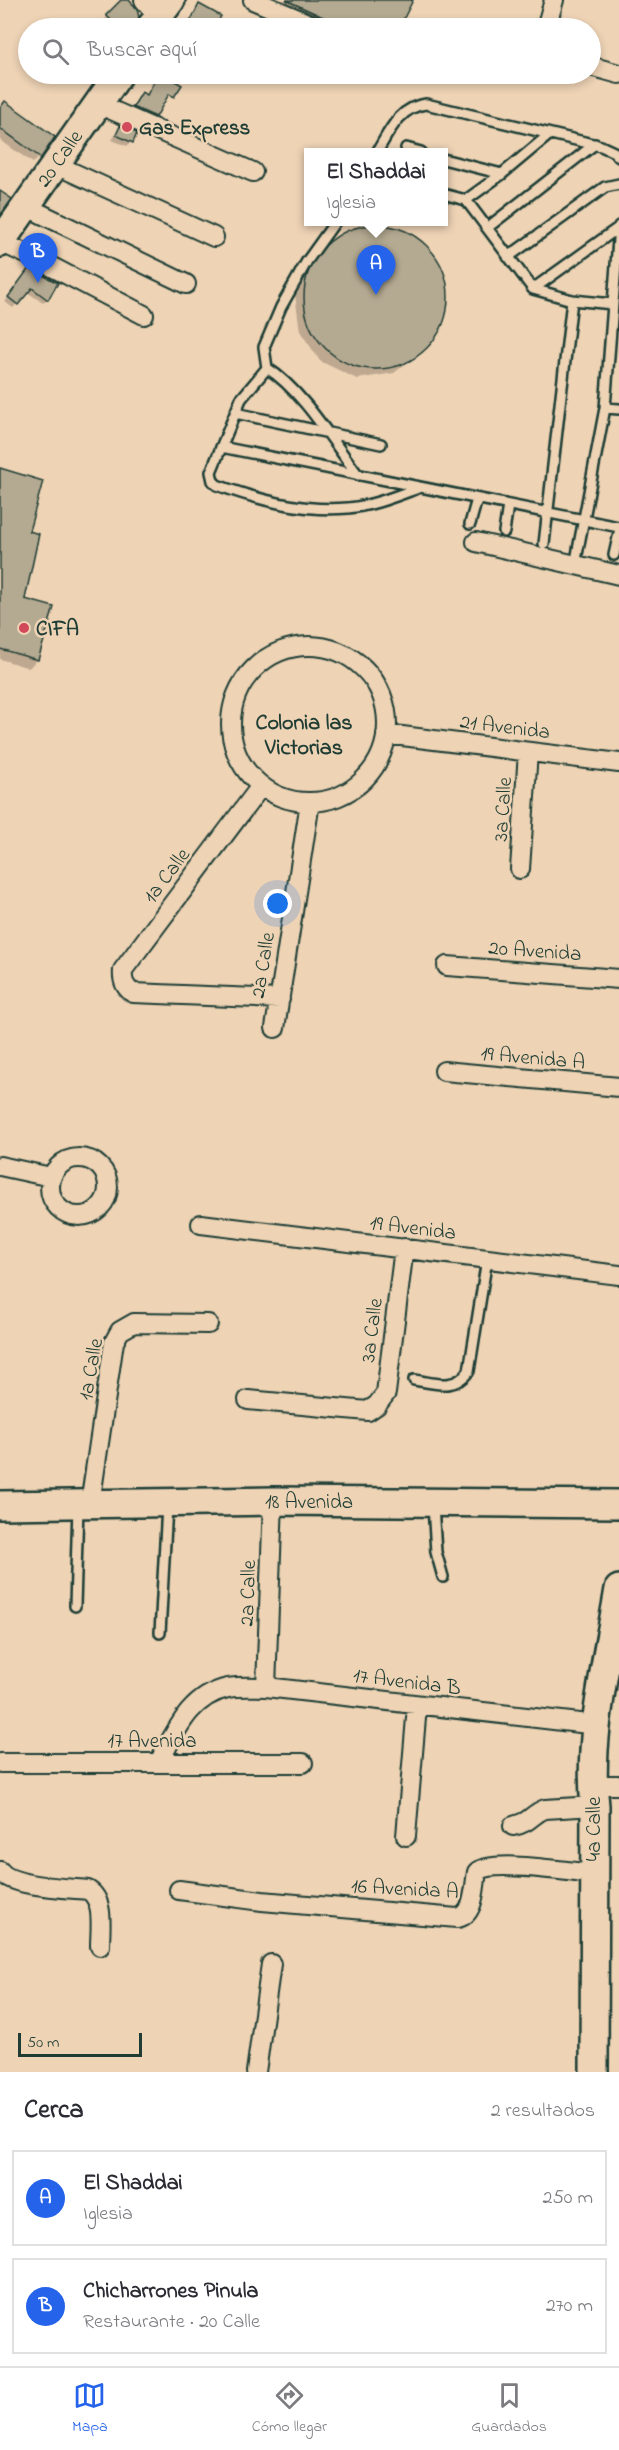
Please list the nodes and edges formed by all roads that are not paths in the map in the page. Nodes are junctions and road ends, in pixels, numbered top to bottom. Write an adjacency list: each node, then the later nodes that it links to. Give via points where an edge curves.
1 (253, 0): 3 (street)
2 (554, 0): 4 (street)
3 (295, 18)
4 (549, 18)
5 (601, 69): 6 (street)
6 (619, 74)
7 (112, 84): 8 (street, 20 Calle)
8 (98, 104): 14 (street, 20 Calle); 15 (street)
9 (550, 134): 10 (lane); 11 (lane, via 426,104 416,105 396,119); 16 (lane)
10 (595, 144): 12 (lane); 23 (lane)
11 (380, 148)
12 (619, 157)
13 (448, 160): 16 (lane)
14 (54, 164): 20 (street, 20 Calle); 24 (street)
15 (253, 172)
16 (502, 174): 19 (lane)
17 (619, 184): 26 (lane, via 605,188)
18 (448, 195): 19 (lane)
19 (466, 200): 23 (lane)
20 (25, 206): 25 (street, 20 Calle); 27 (street)
21 (332, 226): 32 (lane, via 281,307 264,347)
22 (619, 227): 28 (lane); 30 (lane)
23 (487, 228): 26 (lane)
24 (214, 237)
25 (0, 243): 31 (street)
26 (508, 257): 28 (lane)
27 (186, 284)
28 (533, 289): 29 (lane)
29 (572, 300): 30 (lane); 43 (lane)
30 (613, 304): 33 (lane)
31 (144, 315)
32 (267, 368): 35 (lane, via 241,399); 36 (lane, via 281,376)
33 (605, 408): 34 (lane); 44 (lane)
34 (619, 409)
35 (235, 413): 36 (lane); 38 (lane)
36 (325, 432): 37 (lane); 39 (lane)
37 (381, 444)
38 (221, 447): 39 (lane); 40 (lane, via 212,472 213,481 217,486 254,498 307,508 349,508)
39 (358, 475): 40 (lane)
40 (421, 487): 41 (lane)
41 (477, 499): 42 (lane); 45 (lane)
42 (508, 505): 43 (lane); 47 (lane)
43 (548, 513): 44 (lane); 50 (lane)
44 (585, 520): 46 (lane); 51 (lane)
45 (470, 524)
46 (619, 527)
47 (504, 532)
48 (619, 533): 52 (lane)
49 (476, 542): 53 (street)
50 (544, 544)
51 (577, 555)
52 (614, 555)
53 (619, 575)
54 (386, 734): 55 (street, 21 Avenida); 57 (street, via 382,698 363,668 332,649 296,646 279,651 250,672 239,687 232,713 232,740 238,757); 58 (street, via 375,764 360,782 341,795)
55 (528, 752): 56 (street, 21 Avenida); 59 (street, 3a Calle)
56 (619, 763)
57 (261, 786): 58 (street, via 284,798); 62 (street, 1a Calle, via 123,970 124,983 133,993)
58 (310, 802): 62 (street, 2a Calle)
59 (520, 869)
60 (447, 966): 61 (street, 20 Avenida)
61 (619, 979)
62 (279, 999): 63 (street, 2a Calle)
63 (275, 1028)
64 (444, 1071): 65 (street, 19 Avenida A)
65 (619, 1087)
66 (0, 1166): 67 (street)
67 (51, 1177)
68 (201, 1224): 69 (street, 19 Avenida)
69 (404, 1248): 70 (street, 19 Avenida); 74 (street, 3a Calle, via 386,1394 377,1405 368,1411)
70 (487, 1259): 71 (street, 19 Avenida); 73 (lane, via 469,1371 461,1381 452,1384)
71 (619, 1275)
72 (208, 1324): 78 (street, 1a Calle, via 134,1323 120,1331 114,1342)
73 (414, 1380)
74 (248, 1400)
75 (273, 1501): 76 (street, 18 Avenida); 77 (street, 18 Avenida); 85 (street, 2a Calle)
76 (433, 1502): 79 (street, 18 Avenida); 81 (lane, via 436,1552)
77 (167, 1503): 78 (street, 18 Avenida); 84 (lane)
78 (84, 1504): 80 (street, 18 Avenida); 83 (lane)
79 (619, 1504)
80 (0, 1505)
81 (443, 1577)
82 (619, 1588): 87 (street, 4a Calle)
83 (75, 1606)
84 (160, 1633)
85 (266, 1687): 86 (street, 17 Avenida B); 88 (street, 17 Avenida B, via 229,1688 211,1693 195,1704)
86 (417, 1706): 87 (street, 17 Avenida B); 95 (street)
87 (597, 1725): 93 (street, 4a Calle)
88 (159, 1762): 89 (street, 17 Avenida); 90 (street, 17 Avenida)
89 (0, 1763): 91 (street)
90 (303, 1763)
91 (0, 1780)
92 (619, 1785): 93 (street)
93 (594, 1795): 94 (street, via 538,1811 527,1823); 97 (street, 4a Calle)
94 (513, 1826)
95 (406, 1836)
96 (0, 1871): 99 (street, via 17,1882 93,1893 99,1906)
97 (593, 1874): 98 (street, 16 Avenida A, via 485,1867 477,1872 470,1912 457,1918); 102 (street, 4a Calle)
98 (179, 1890)
99 (100, 1946)
100 (271, 1964): 101 (street)
101 (256, 2072)
102 (594, 2072)

